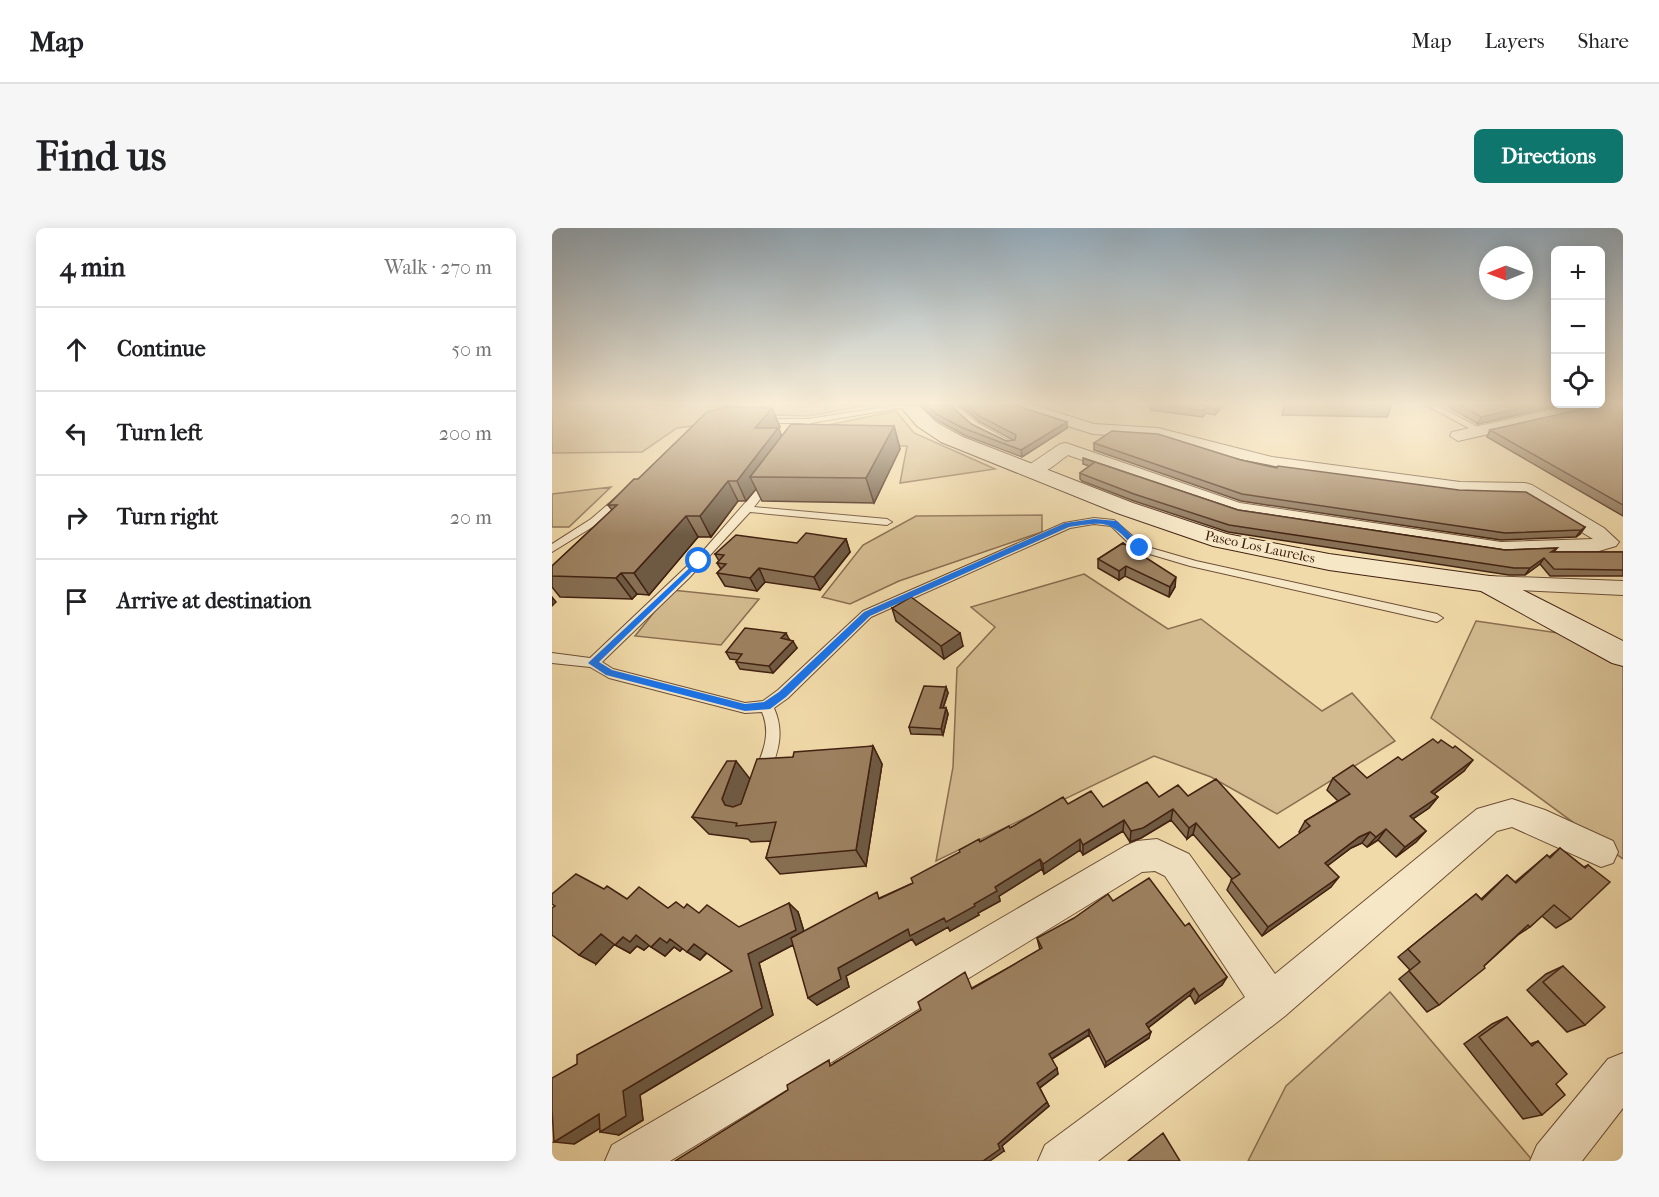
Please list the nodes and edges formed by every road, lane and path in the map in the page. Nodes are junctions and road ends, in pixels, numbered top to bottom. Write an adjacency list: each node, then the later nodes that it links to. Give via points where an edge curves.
1 (1066, 448): 5 (street)
2 (973, 449): 5 (street, Paseo Los Laureles)
3 (1068, 449): 4 (street, via 1236,508 1501,548 1609,542 1525,489 1460,488 1284,464)
4 (1214, 449)
5 (1032, 471): 11 (street, Paseo Los Laureles, via 1222,541 1329,562)
6 (774, 474): 8 (lane)
7 (632, 488): 10 (lane, via 595,521)
8 (748, 509): 9 (lane); 16 (lane)
9 (887, 522)
10 (552, 549)
11 (1486, 583): 12 (street); 14 (street, Paseo Los Laureles)
12 (1623, 588)
13 (1437, 618): 17 (lane, via 1194,564 1140,548 1114,523 1094,521 1068,525 867,614)
14 (1623, 655)
15 (552, 658): 16 (lane)
16 (593, 663): 17 (lane, via 609,673 745,708)
17 (766, 706): 18 (lane, via 775,722 774,740)
18 (755, 793)
19 (1600, 852): 20 (street, via 1512,813 1488,819)
20 (1271, 1002): 22 (street, via 1177,865 1157,855 1137,856); 23 (street)
21 (1623, 1074): 24 (street)
22 (628, 1161)
23 (1061, 1161)
24 (1553, 1161)

